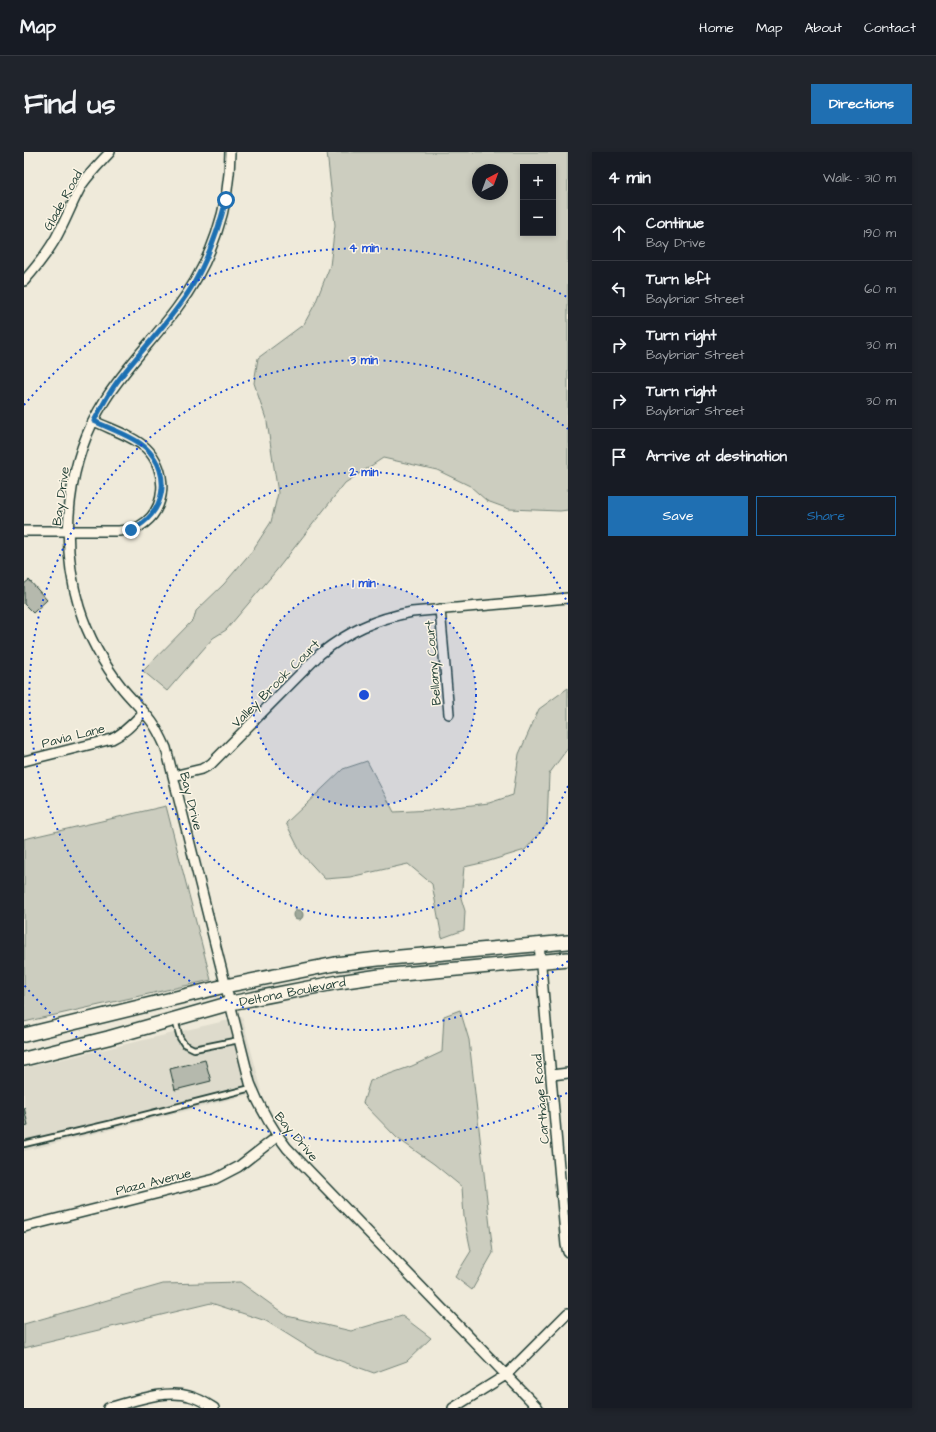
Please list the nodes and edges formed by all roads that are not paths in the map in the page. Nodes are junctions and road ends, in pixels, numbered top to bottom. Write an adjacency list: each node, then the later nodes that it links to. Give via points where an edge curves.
1 (110, 152): 3 (street, Glade Road, via 84,182 50,248)
2 (230, 152): 4 (street, Bay Drive, via 226,200 204,266 178,308 117,382)
3 (24, 281)
4 (94, 421): 6 (street, Bay Drive, via 76,469); 6 (street, via 137,442 152,455 161,476 162,494 149,519 131,530)
5 (24, 532): 6 (street)
6 (68, 532): 9 (street, Bay Drive, via 74,584 88,629 109,670)
7 (568, 598): 8 (street, Valley Brook Court)
8 (440, 609): 10 (street, Bellamy Court); 12 (street, Valley Brook Court, via 412,612 380,620 336,642 320,654 211,764)
9 (144, 712): 11 (street, Pavia Lane, via 120,735 112,739); 12 (street, Bay Drive, via 160,734)
10 (449, 714)
11 (24, 761)
12 (173, 776): 17 (street, Bay Drive)
13 (568, 942): 14 (main road, Deltona Boulevard)
14 (539, 944): 16 (street, Carthage Road); 17 (main road, Deltona Boulevard, via 335,964)
15 (568, 959): 16 (main road, Deltona Boulevard)
16 (541, 962): 18 (main road, Deltona Boulevard, via 380,976); 24 (street, Carthage Road)
17 (225, 986): 18 (street, Bay Drive); 20 (main road, Deltona Boulevard)
18 (231, 1003): 19 (main road, Deltona Boulevard); 21 (street, Bay Drive)
19 (175, 1018): 21 (lane, via 180,1038 184,1044 194,1049); 22 (main road, Deltona Boulevard)
20 (24, 1035)
21 (239, 1040): 25 (street, Bay Drive)
22 (24, 1059)
23 (568, 1073): 24 (street)
24 (552, 1074): 29 (street, Carthage Road)
25 (251, 1088): 26 (street, Bay Drive); 27 (lane)
26 (278, 1136): 28 (street, Plaza Avenue, via 238,1167 216,1179); 31 (street, Bay Drive)
27 (24, 1144)
28 (24, 1227)
29 (568, 1252)
30 (568, 1313): 31 (street)
31 (506, 1375): 34 (street); 35 (street, Bay Drive)
32 (108, 1408): 33 (street, via 176,1394 199,1400)
33 (214, 1408)
34 (454, 1408)
35 (538, 1408)

